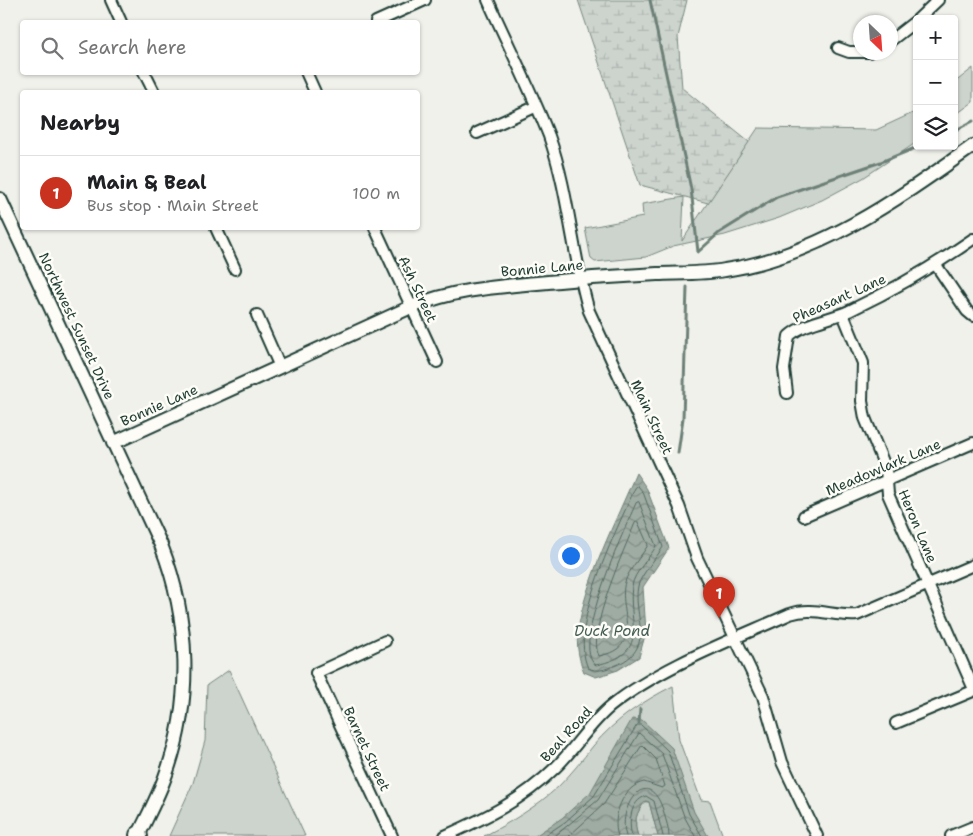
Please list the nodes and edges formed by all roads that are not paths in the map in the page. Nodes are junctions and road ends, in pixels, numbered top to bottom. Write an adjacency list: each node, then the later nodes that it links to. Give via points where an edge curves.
1 (111, 0): 6 (street)
2 (425, 0): 7 (street)
3 (488, 0): 16 (street, Main Street)
4 (938, 0): 5 (street)
5 (922, 15)
6 (120, 20)
7 (380, 20)
8 (913, 23): 9 (street)
9 (898, 35)
10 (838, 48): 11 (street)
11 (853, 52)
12 (146, 75): 14 (street)
13 (307, 75): 15 (street)
14 (153, 90)
15 (314, 90)
16 (535, 107): 17 (street); 25 (street, Main Street, via 554,154)
17 (477, 133)
18 (973, 146): 25 (street, Bonnie Lane, via 867,217 774,258 707,273)
19 (0, 200): 33 (street, Northwest Sunset Drive)
20 (217, 230): 24 (street)
21 (376, 230): 26 (street, Ash Street)
22 (973, 239): 23 (street, Pheasant Lane)
23 (936, 265): 28 (street, Pheasant Lane); 29 (street)
24 (236, 269)
25 (580, 279): 26 (street, Bonnie Lane, via 465,290); 39 (street, Main Street, via 603,343 679,506 697,558)
26 (411, 307): 30 (street, Ash Street); 31 (street, Bonnie Lane)
27 (257, 314): 31 (street)
28 (843, 314): 32 (street, Pheasant Lane, via 798,329 789,336 784,369); 35 (street, Heron Lane, via 863,363 862,401)
29 (973, 316)
30 (437, 362)
31 (280, 367): 33 (street, Bonnie Lane)
32 (787, 393)
33 (113, 443): 45 (street, Northwest Sunset Drive, via 166,559 179,604 184,647 184,691 174,746 165,778)
34 (973, 443): 35 (street, Meadowlark Lane)
35 (887, 480): 36 (street, Meadowlark Lane); 38 (street, Heron Lane, via 888,494)
36 (804, 516)
37 (973, 565): 38 (street, Beal Road)
38 (927, 584): 39 (street, Beal Road, via 857,615 801,610); 41 (street, Heron Lane)
39 (735, 639): 47 (street, Beal Road, via 652,678 606,711 556,767 528,792 500,811); 48 (street, Main Street, via 763,696 782,762)
40 (385, 641): 46 (street, Barnet Street, via 316,673)
41 (973, 687)
42 (973, 691): 43 (street)
43 (896, 723)
44 (973, 826): 49 (street)
45 (138, 836)
46 (392, 836)
47 (445, 836)
48 (817, 836)
49 (951, 836)

